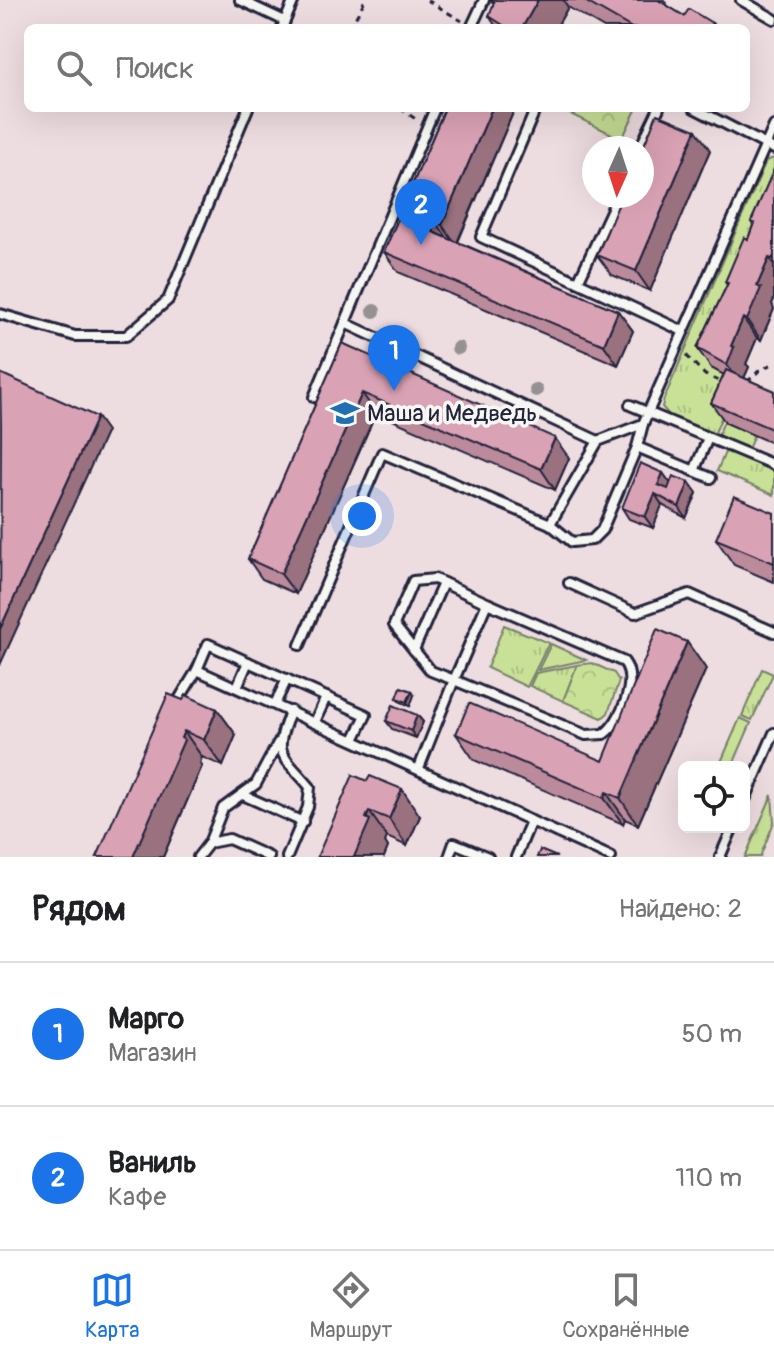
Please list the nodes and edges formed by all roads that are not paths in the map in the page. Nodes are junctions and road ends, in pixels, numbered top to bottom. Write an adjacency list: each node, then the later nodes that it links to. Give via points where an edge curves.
1 (240, 0): 6 (lane)
2 (294, 0): 6 (lane)
3 (484, 0): 7 (lane)
4 (741, 0): 5 (lane)
5 (774, 19)
6 (284, 24)
7 (473, 24)
8 (246, 112): 18 (lane, via 168,300 126,336 75,336)
9 (433, 112): 19 (lane)
10 (534, 112): 17 (lane, via 481,237)
11 (657, 112): 14 (lane)
12 (702, 112): 15 (lane)
13 (774, 126): 15 (lane)
14 (646, 136)
15 (770, 147): 20 (lane)
16 (612, 208): 17 (lane)
17 (578, 282): 20 (lane)
18 (0, 314)
19 (345, 323): 21 (lane); 26 (lane)
20 (683, 331): 23 (lane)
21 (314, 397)
22 (630, 405): 23 (lane)
23 (648, 412): 24 (lane); 25 (lane)
24 (643, 424): 26 (lane); 27 (lane)
25 (708, 438): 28 (lane); 29 (lane)
26 (598, 441): 31 (lane)
27 (637, 447): 29 (lane); 31 (lane, via 602,530 592,540 572,542)
28 (774, 465)
29 (694, 471): 30 (lane)
30 (711, 478)
31 (550, 524): 36 (lane, via 382,453)
32 (443, 583): 34 (lane); 37 (lane); 37 (lane, via 413,581 394,625)
33 (569, 583): 35 (lane, via 635,613 689,594)
34 (487, 603): 41 (lane); 41 (lane, via 624,662 630,685 616,719 604,734 586,735)
35 (774, 632)
36 (300, 645)
37 (414, 650): 41 (lane, via 431,671)
38 (248, 662): 39 (lane, via 208,644); 40 (lane); 42 (lane)
39 (197, 670): 42 (lane); 46 (lane)
40 (287, 679): 43 (lane); 44 (lane)
41 (454, 680): 51 (lane)
42 (237, 687): 44 (lane)
43 (326, 697): 47 (lane); 49 (lane, via 366,715)
44 (275, 704): 45 (lane)
45 (291, 711): 47 (lane); 50 (lane)
46 (170, 717)
47 (315, 722): 49 (lane)
48 (774, 733): 52 (lane)
49 (354, 740): 51 (lane)
50 (278, 743): 53 (lane, via 265,771); 55 (lane, via 280,753 310,787)
51 (419, 768): 54 (lane)
52 (750, 788)
53 (243, 795): 55 (lane); 57 (lane, via 223,808)
54 (531, 821): 63 (lane); 64 (lane)
55 (303, 822): 60 (lane)
56 (730, 833): 65 (lane)
57 (209, 843): 58 (lane); 59 (lane, via 229,839)
58 (198, 857)
59 (269, 857)
60 (287, 857)
61 (449, 857): 62 (lane, via 454,843)
62 (488, 857)
63 (516, 857)
64 (611, 857)
65 (720, 857)

